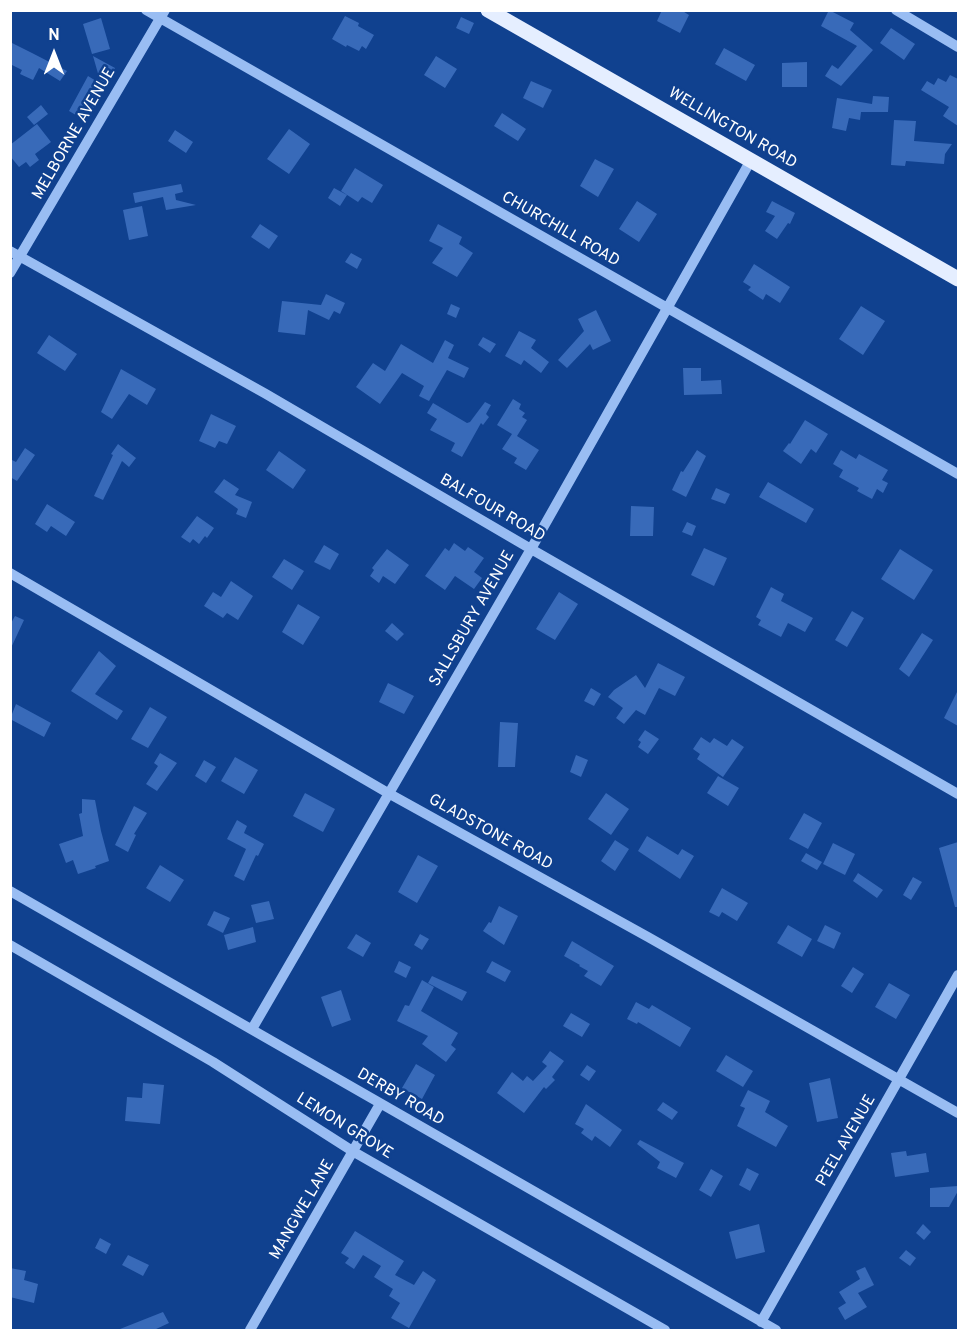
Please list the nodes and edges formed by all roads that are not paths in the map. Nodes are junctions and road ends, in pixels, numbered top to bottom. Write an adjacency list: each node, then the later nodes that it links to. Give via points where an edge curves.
1 (146, 10): 4 (street, CHURCHILL ROAD)
2 (488, 10): 6 (main road, WELLINGTON ROAD)
3 (897, 10): 5 (street)
4 (162, 15): 7 (street, MELBORNE AVENUE); 10 (street, CHURCHILL ROAD)
5 (958, 47)
6 (751, 160): 9 (main road, WELLINGTON ROAD); 10 (street, SALLSBURY AVENUE)
7 (15, 254): 8 (street, MELBORNE AVENUE); 12 (street, BALFOUR ROAD, via 266,394)
8 (10, 273)
9 (958, 279)
10 (665, 309): 11 (street, CHURCHILL ROAD); 12 (street, SALLSBURY AVENUE)
11 (958, 474)
12 (531, 549): 14 (street, SALLSBURY AVENUE); 15 (street, BALFOUR ROAD)
13 (10, 573): 14 (street, GLADSTONE ROAD)
14 (388, 793): 19 (street, SALLSBURY AVENUE); 20 (street, GLADSTONE ROAD)
15 (958, 794)
16 (10, 891): 19 (street, DERBY ROAD)
17 (10, 945): 23 (street, LEMON GROVE, via 213,1062)
18 (958, 975): 20 (street, PEEL AVENUE)
19 (252, 1029): 21 (street, DERBY ROAD)
20 (899, 1080): 22 (street, GLADSTONE ROAD); 24 (street, PEEL AVENUE)
21 (380, 1104): 23 (street, MANGWE LANE); 24 (street, DERBY ROAD)
22 (958, 1113)
23 (354, 1152): 25 (street, MANGWE LANE); 26 (street, LEMON GROVE)
24 (761, 1322): 27 (street, DERBY ROAD)
25 (250, 1330)
26 (664, 1330)
27 (776, 1330)

